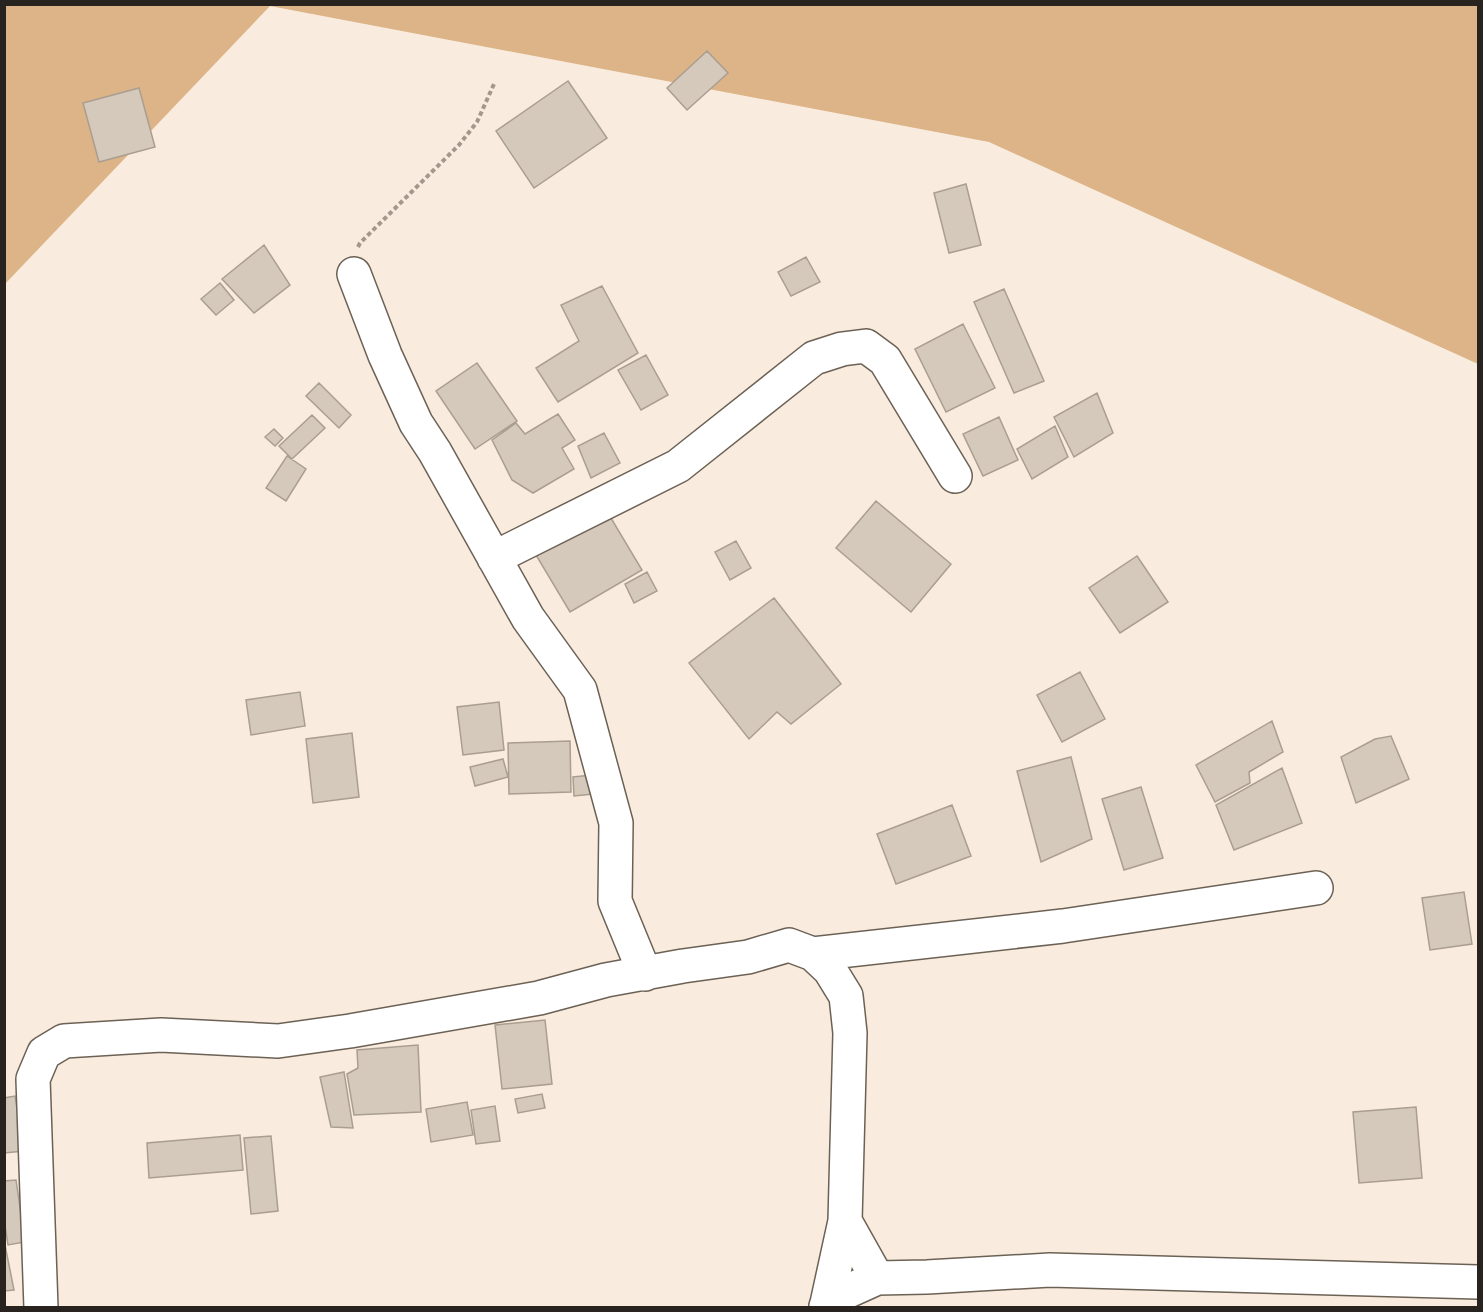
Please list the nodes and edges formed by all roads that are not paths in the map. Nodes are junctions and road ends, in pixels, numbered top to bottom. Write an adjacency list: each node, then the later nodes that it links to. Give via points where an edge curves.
1 (354, 273): 3 (street, via 416,423)
2 (955, 476): 3 (street, via 885,360 866,346 842,349 814,358 678,466)
3 (494, 558): 6 (street, via 528,618 579,690 616,823 615,901)
4 (1316, 888): 5 (street, via 1063,926)
5 (813, 954): 6 (street, via 789,945 748,957); 7 (street, via 830,970 846,996 850,1033)
6 (645, 974): 11 (street, via 539,998 278,1041 161,1035 64,1041 44,1053 33,1078)
7 (845, 1221): 8 (street); 10 (street)
8 (877, 1278): 9 (street, via 1050,1270); 10 (street, via 846,1292)
9 (1470, 1291)
10 (826, 1307)
11 (41, 1308)

